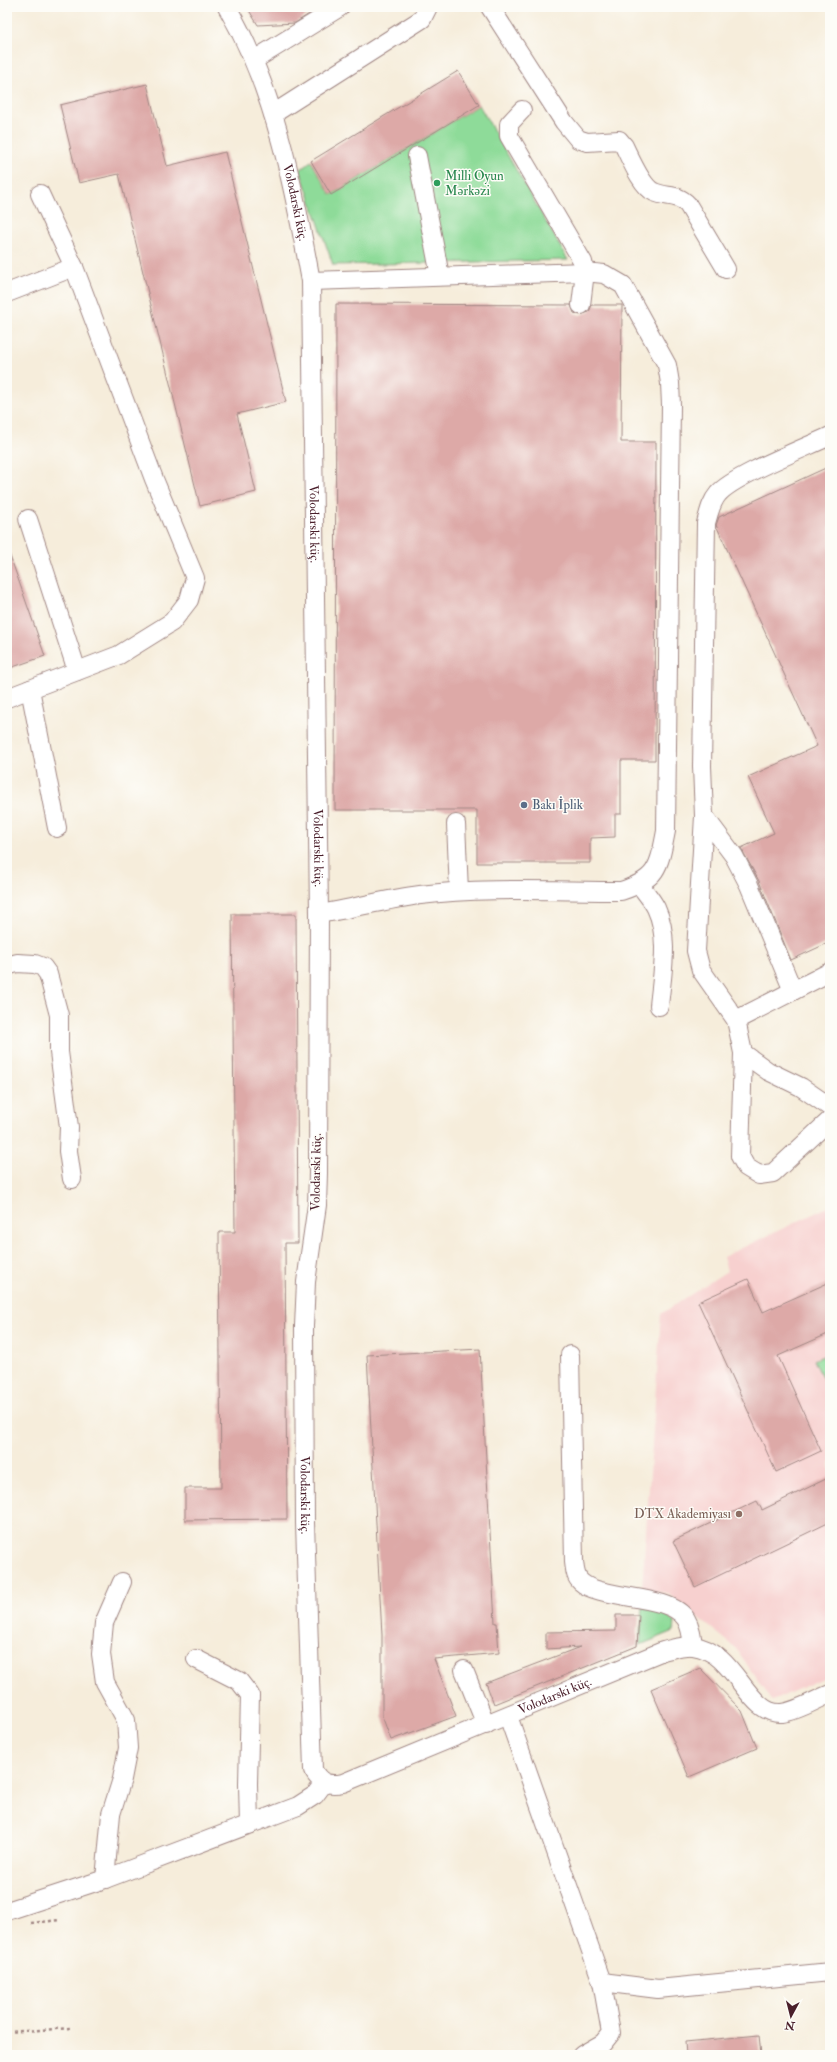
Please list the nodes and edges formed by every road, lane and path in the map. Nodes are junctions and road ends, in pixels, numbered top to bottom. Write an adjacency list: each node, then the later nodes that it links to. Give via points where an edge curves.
1 (227, 7): 5 (street, Volodarski küç., via 243,34)
2 (340, 7): 5 (street)
3 (428, 7): 7 (street, via 422,19)
4 (490, 7): 11 (street, via 564,122 578,139 586,142 618,140 624,146 647,188 680,198 688,205)
5 (254, 60): 7 (street, Volodarski küç.)
6 (522, 110): 12 (street, via 509,124 509,136 580,255)
7 (273, 114): 14 (street, Volodarski küç., via 302,232)
8 (416, 156): 13 (street)
9 (40, 194): 10 (street)
10 (74, 267): 15 (street); 19 (street, via 154,479 195,578 189,600 172,622 119,655)
11 (726, 269)
12 (585, 272): 13 (street); 16 (street); 25 (street, via 604,274 623,285 667,365 670,383 666,831 654,872)
13 (440, 276): 14 (street)
14 (311, 281): 27 (street, Volodarski küç.)
15 (7, 293)
16 (581, 305)
17 (830, 436): 22 (street, via 738,479 718,493 712,504 706,523 702,766)
18 (28, 519): 19 (street)
19 (77, 671): 20 (street)
20 (30, 689): 21 (street); 24 (street)
21 (7, 698)
22 (704, 816): 30 (street, via 734,856 749,885); 32 (street, via 696,951 701,970)
23 (456, 824): 26 (street)
24 (57, 828)
25 (640, 885): 26 (street, via 621,891); 31 (street, via 655,907 662,924 664,949)
26 (459, 891): 27 (street, via 375,901)
27 (318, 914): 45 (street, Volodarski küç., via 318,1192 306,1282 304,1326 305,1523 312,1761 317,1777)
28 (7, 966): 36 (street, via 17,963 35,964 43,967 48,974 59,1014 59,1052 69,1127 68,1151)
29 (830, 972): 30 (street)
30 (793, 991): 32 (street)
31 (659, 1006)
32 (736, 1020): 33 (street)
33 (743, 1053): 34 (street, via 768,1071 801,1087); 35 (street, via 740,1156 746,1167 759,1175 773,1173)
34 (830, 1107)
35 (830, 1120)
36 (72, 1179)
37 (570, 1355): 39 (street, via 576,1574 581,1582 593,1588 674,1609 686,1618)
38 (122, 1582): 47 (street, via 104,1623 101,1654 105,1682 126,1720 128,1748 111,1814)
39 (693, 1646): 42 (street, Volodarski küç., via 709,1651 722,1660 761,1707 770,1712 793,1710); 43 (street, Volodarski küç., via 663,1651)
40 (196, 1659): 46 (street, via 239,1681 250,1695)
41 (464, 1670): 44 (street)
42 (830, 1694)
43 (508, 1716): 44 (street, Volodarski küç.); 50 (street)
44 (486, 1725): 45 (street, Volodarski küç., via 343,1783)
45 (324, 1783): 46 (street, via 315,1795 298,1806)
46 (249, 1825): 47 (street)
47 (105, 1879): 48 (street)
48 (7, 1911)
49 (830, 1972): 50 (street, via 658,1989)
50 (602, 1982): 53 (street, via 611,2033 603,2044)
51 (71, 2028): 52 (path)
52 (7, 2032)
53 (582, 2055)

